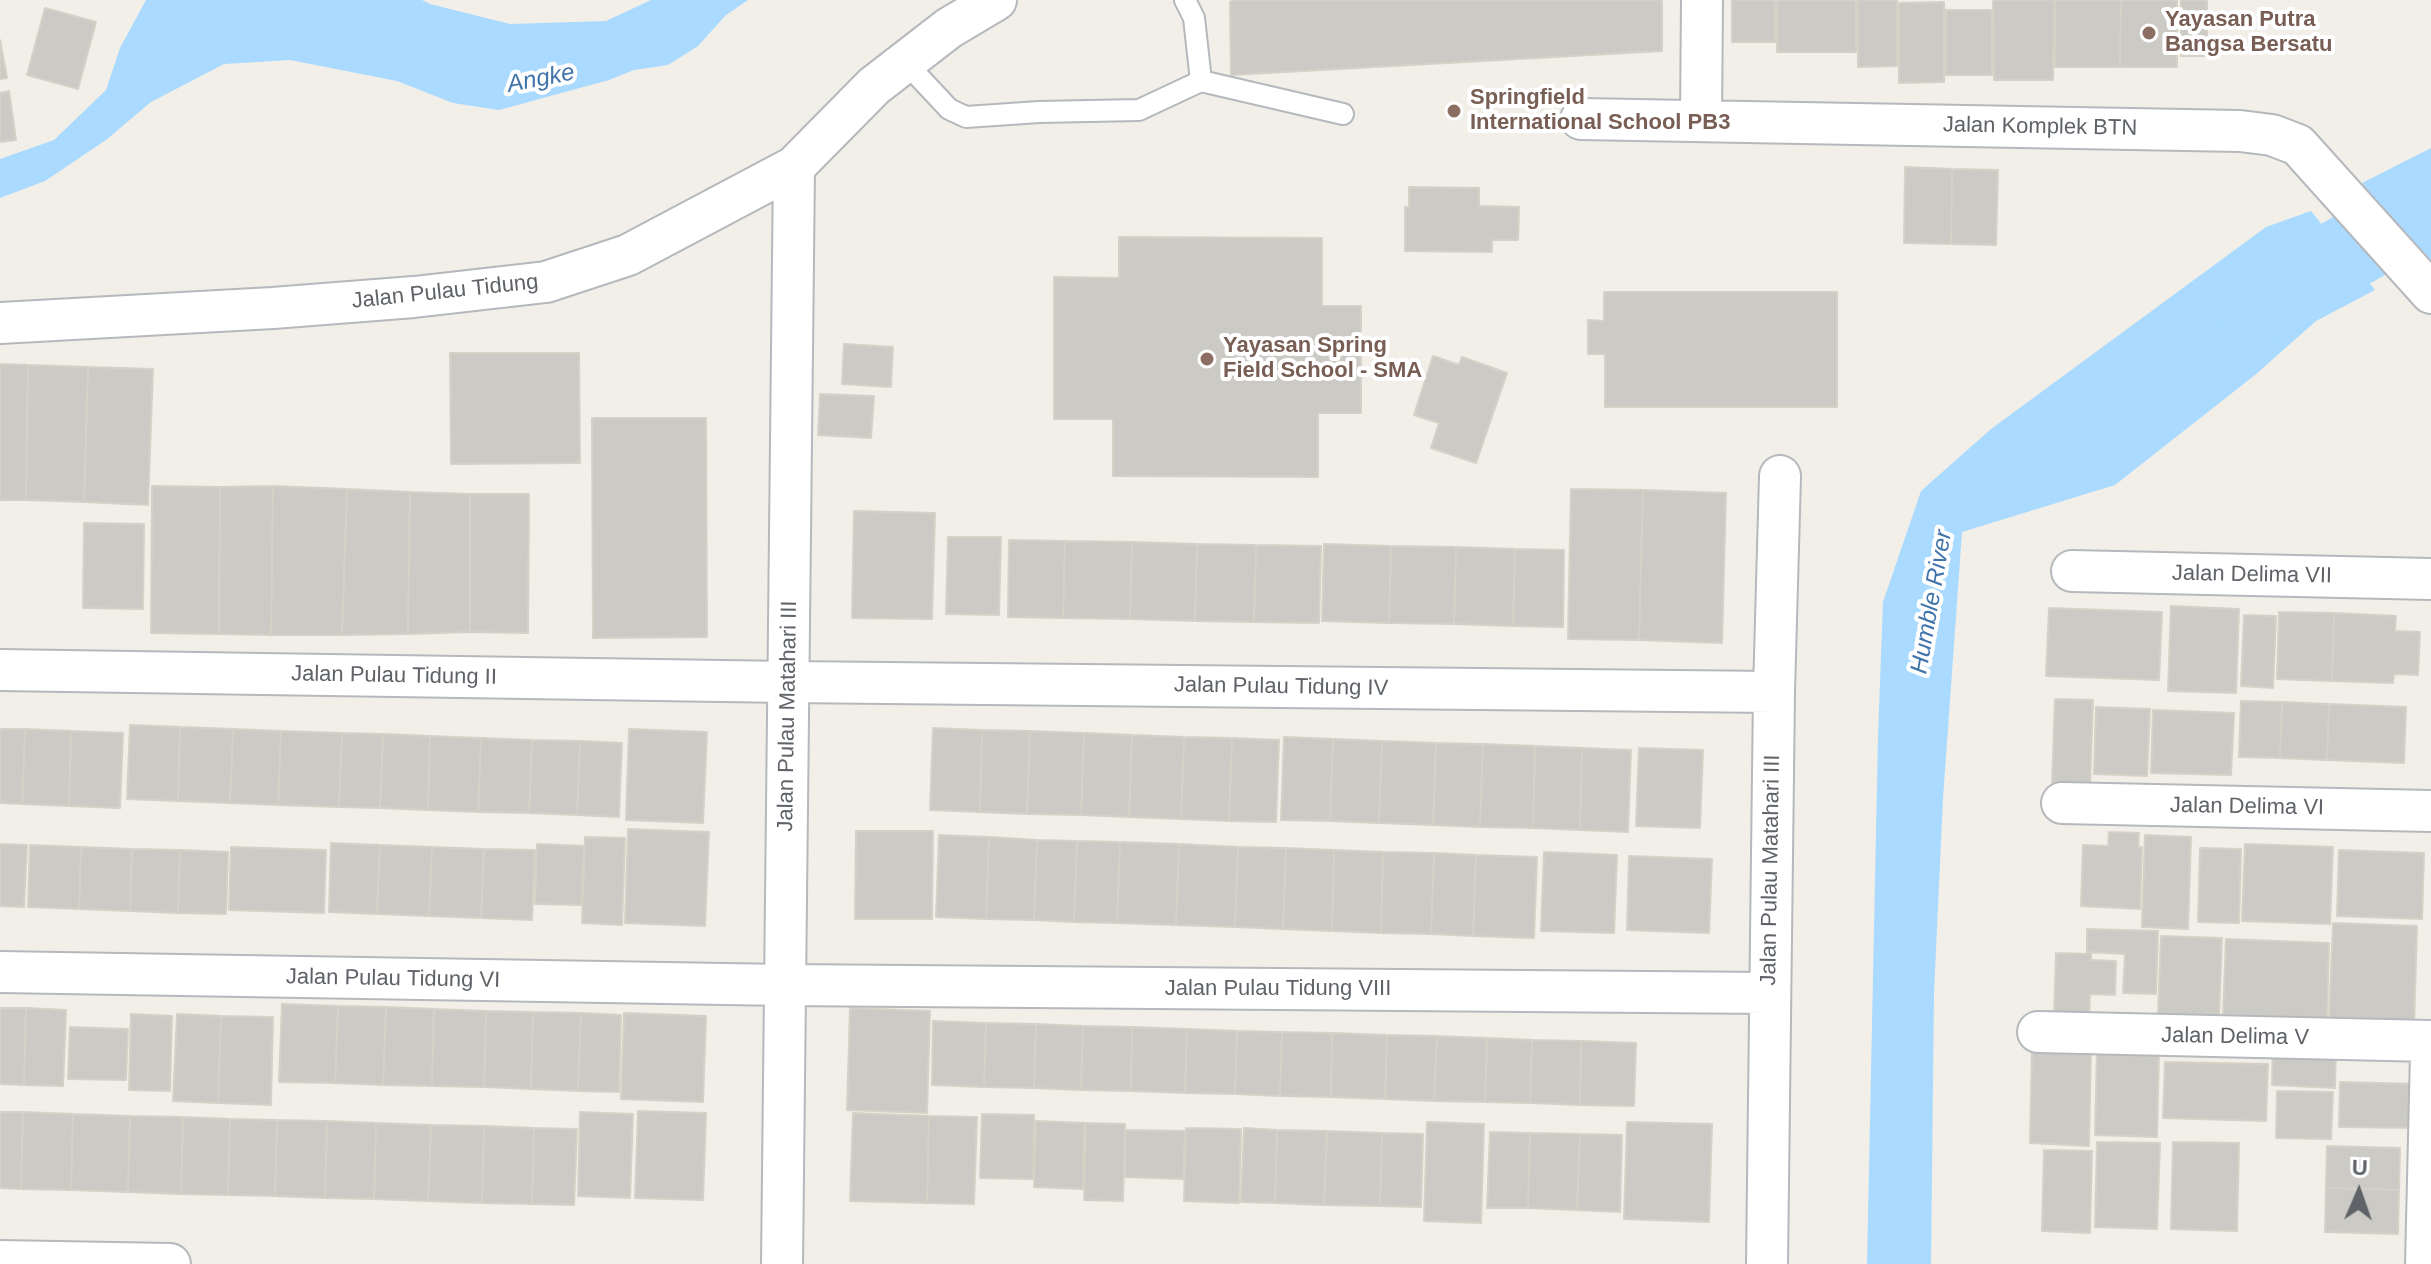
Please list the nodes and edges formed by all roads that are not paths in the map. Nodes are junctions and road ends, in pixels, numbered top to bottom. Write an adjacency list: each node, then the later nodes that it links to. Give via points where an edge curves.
1 (996, 0): 4 (street, Jalan Pulau Tidung)
2 (1185, 0): 5 (lane, via 1194,18)
3 (1702, 0): 8 (street)
4 (905, 62): 5 (lane, via 949,109 966,117 1139,110); 9 (street, Jalan Pulau Tidung)
5 (1201, 81): 6 (lane)
6 (1343, 114)
7 (1581, 119): 8 (street, Jalan Komplek BTN)
8 (1701, 120): 10 (street, Jalan Komplek BTN, via 2272,135 2298,145)
9 (794, 167): 11 (street, Jalan Pulau Tidung, via 628,255 546,282 273,308); 16 (street, Jalan Pulau Matahari III)
10 (2431, 293)
11 (0, 323)
12 (1780, 476): 17 (street, Jalan Pulau Matahari III)
13 (2072, 571): 14 (street, Jalan Delima VII)
14 (2431, 579)
15 (0, 670): 16 (street, Jalan Pulau Tidung II)
16 (788, 682): 17 (street, Jalan Pulau Tidung IV); 21 (street, Jalan Pulau Matahari III)
17 (1774, 692): 22 (street, Jalan Pulau Matahari III)
18 (2062, 803): 19 (street, Jalan Delima VI)
19 (2431, 811)
20 (0, 972): 21 (street, Jalan Pulau Tidung VI)
21 (785, 985): 22 (street, Jalan Pulau Tidung VIII); 28 (street, Jalan Pulau Matahari III)
22 (1770, 993): 29 (street, Jalan Pulau Matahari III)
23 (2038, 1032): 24 (street, Jalan Delima V)
24 (2431, 1041)
25 (2431, 1053): 30 (street)
26 (0, 1261): 27 (street)
27 (170, 1264)
28 (782, 1264)
29 (1767, 1264)
30 (2426, 1264)

